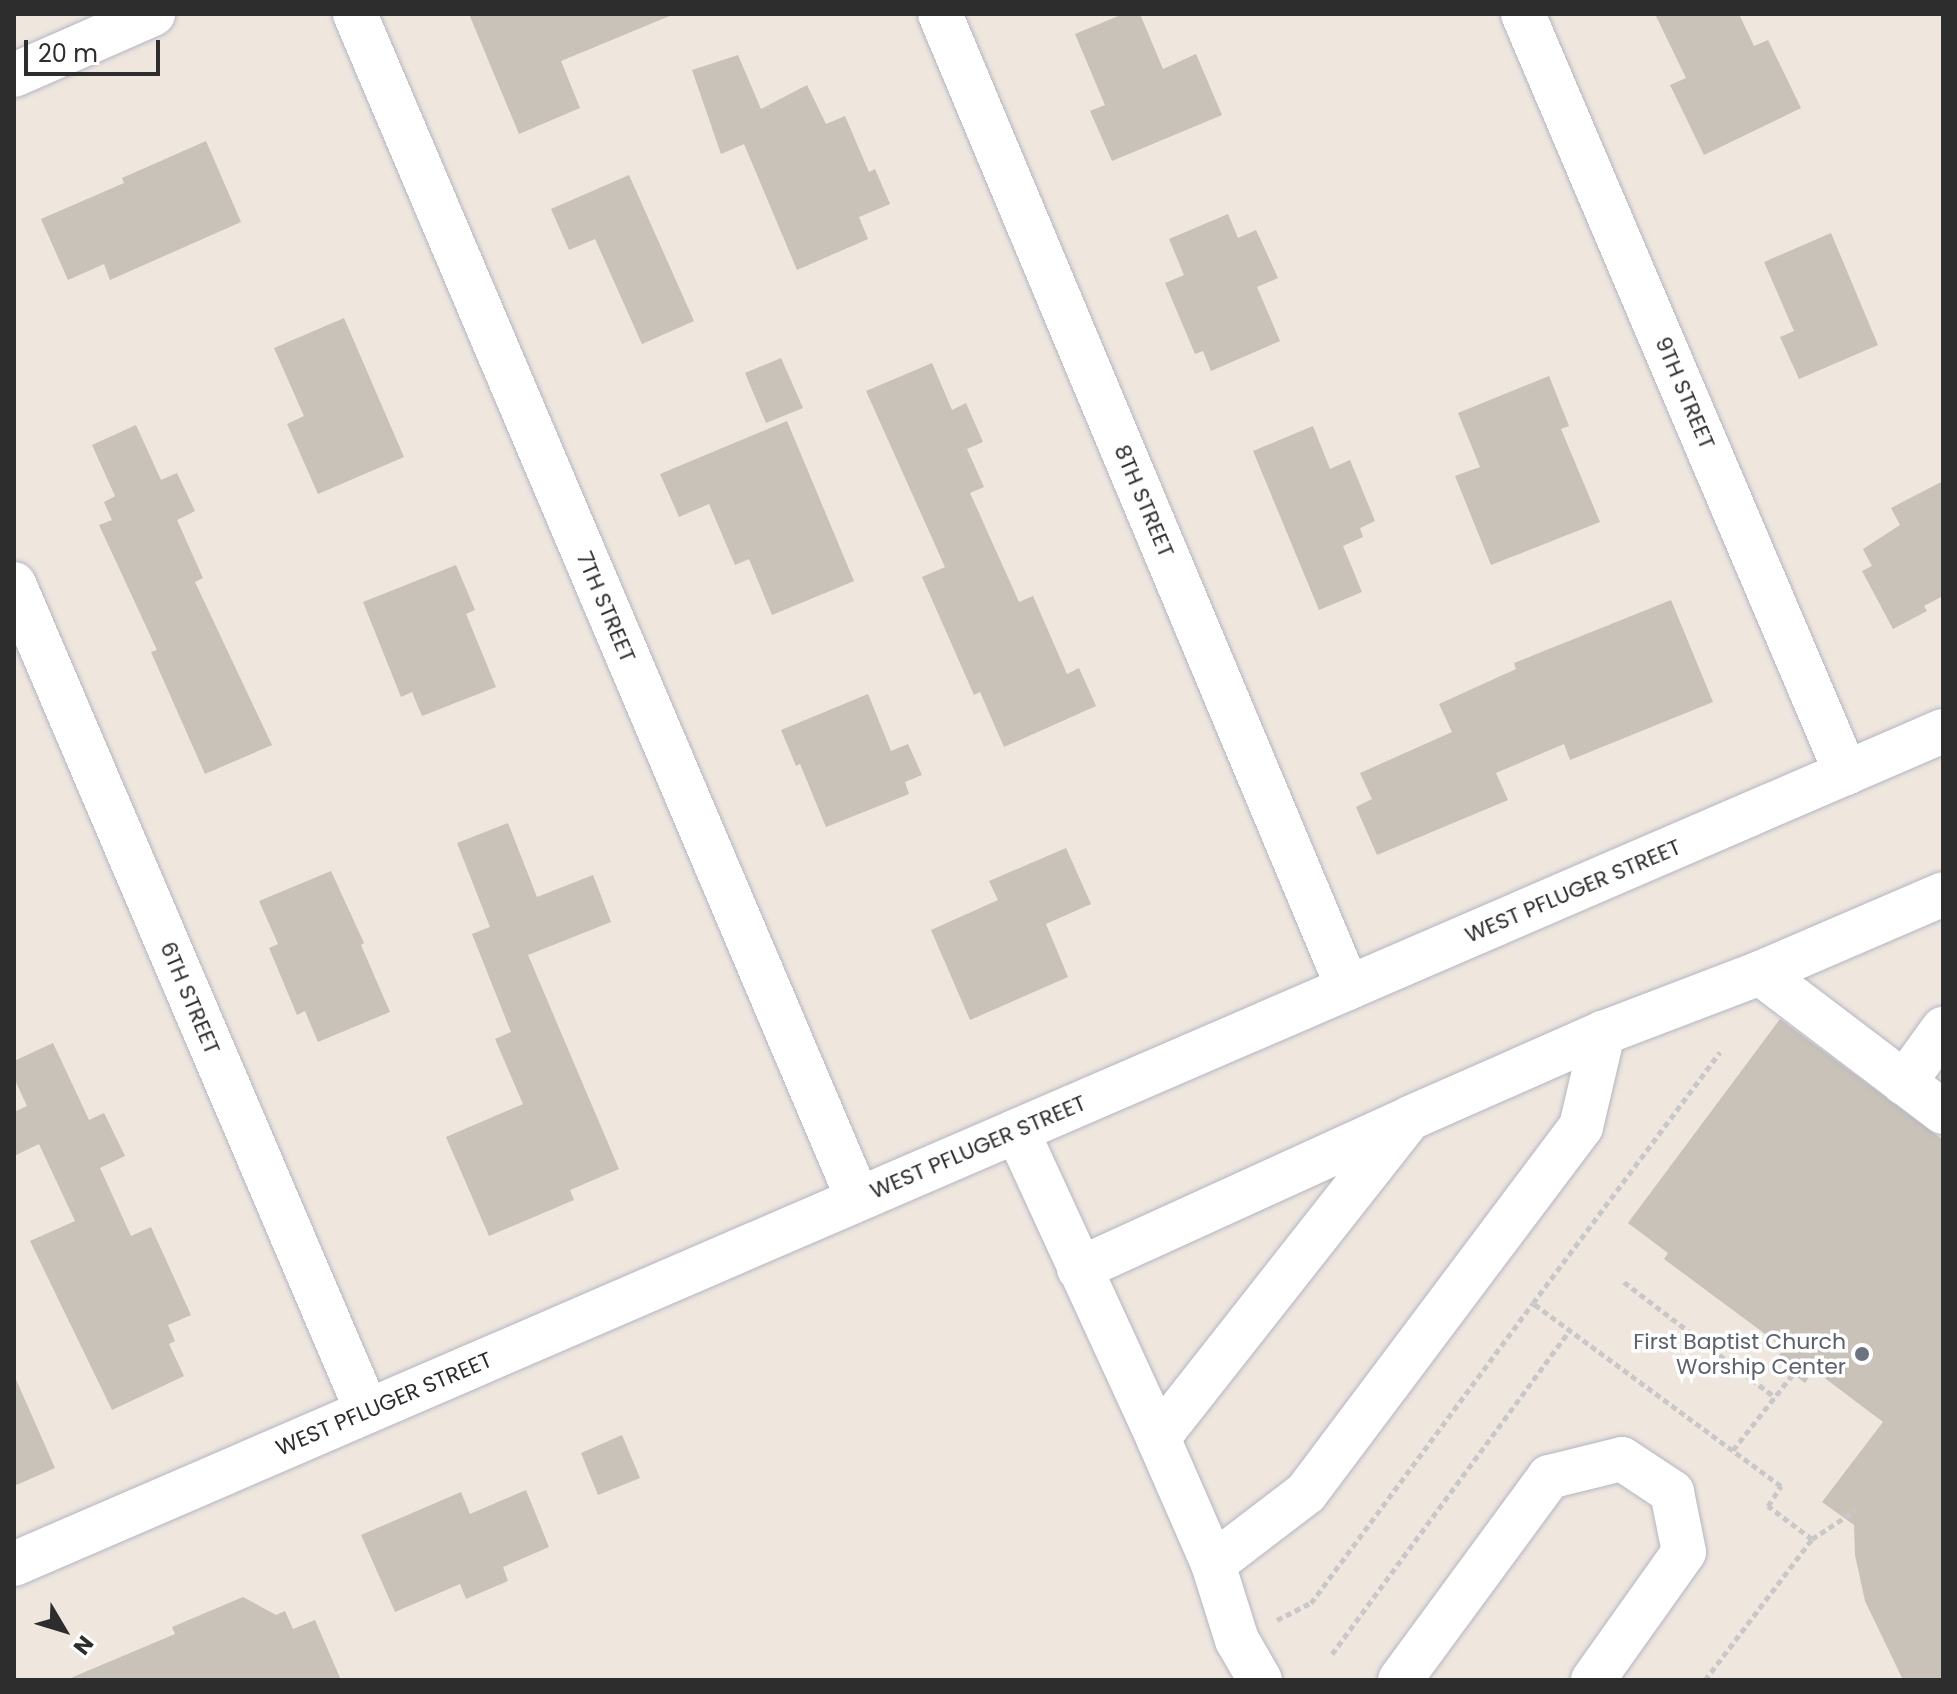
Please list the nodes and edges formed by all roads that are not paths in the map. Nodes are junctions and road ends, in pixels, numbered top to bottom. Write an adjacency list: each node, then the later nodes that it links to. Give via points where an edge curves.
1 (153, 14): 5 (street)
2 (355, 14): 18 (street, 7TH STREET)
3 (940, 14): 11 (street, 8TH STREET)
4 (1523, 14): 8 (street, 9TH STREET)
5 (14, 75)
6 (14, 584): 20 (street, 6TH STREET)
7 (1943, 731): 8 (street, WEST PFLUGER STREET)
8 (1846, 773): 11 (street, WEST PFLUGER STREET)
9 (1943, 894): 10 (street)
10 (1760, 973): 13 (street); 14 (street)
11 (1348, 988): 17 (street, WEST PFLUGER STREET)
12 (1943, 1029): 14 (street)
13 (1603, 1033): 16 (street); 23 (street, via 1581,1127 1306,1493)
14 (1904, 1083): 15 (street)
15 (1943, 1112)
16 (1410, 1118): 19 (street); 21 (street)
17 (1017, 1131): 18 (street, WEST PFLUGER STREET); 19 (street)
18 (858, 1199): 20 (street, WEST PFLUGER STREET)
19 (1079, 1269): 21 (street)
20 (367, 1411): 22 (street, WEST PFLUGER STREET)
21 (1158, 1438): 23 (street)
22 (14, 1564)
23 (1213, 1564): 24 (street, via 1237,1640)
24 (1260, 1680)
25 (1400, 1680): 26 (street, via 1549,1477 1622,1459 1672,1492 1684,1552)
26 (1593, 1680)

